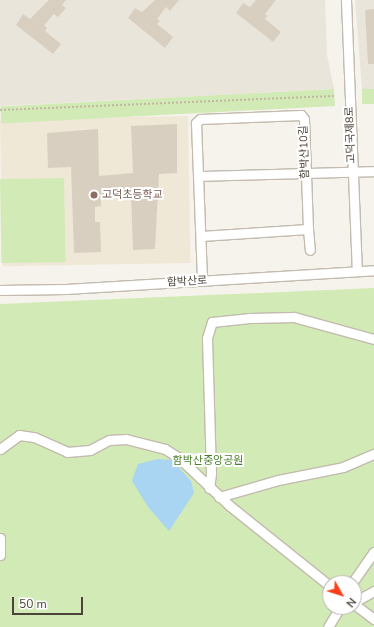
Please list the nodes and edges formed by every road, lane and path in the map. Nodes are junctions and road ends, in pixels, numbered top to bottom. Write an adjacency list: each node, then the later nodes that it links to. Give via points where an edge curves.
1 (346, 0): 5 (street, 고덕국제8로)
2 (334, 96): 3 (path)
3 (0, 110)
4 (374, 171): 5 (street)
5 (352, 173): 6 (street); 11 (street, 고덕국제8로)
6 (306, 174): 7 (street); 7 (street, 함박산10길, via 304,119 301,115 200,119 196,123); 8 (street, 함박산10길)
7 (198, 176): 9 (street, 함박산10길)
8 (308, 229): 9 (street); 10 (street, 함박산10길)
9 (201, 236): 13 (street, 함박산10길)
10 (310, 250)
11 (357, 270): 12 (street, 함박산로); 13 (street, 함박산로)
12 (374, 270)
13 (202, 281): 14 (street, 함박산로)
14 (0, 290)
15 (374, 339): 18 (street, via 294,317 212,322 206,346)
16 (0, 449): 18 (street, via 19,435 34,437 68,452 90,450 109,440 143,442 165,449 178,457)
17 (374, 454): 19 (street, via 343,467 278,480)
18 (210, 488): 19 (street)
19 (219, 497): 24 (street)
20 (0, 538): 22 (street)
21 (374, 552): 23 (street)
22 (0, 554)
23 (358, 575)
24 (322, 580)
25 (374, 591): 26 (street)
26 (362, 598)
27 (362, 609): 29 (street)
28 (335, 615): 30 (street)
29 (374, 619)
30 (328, 627)

